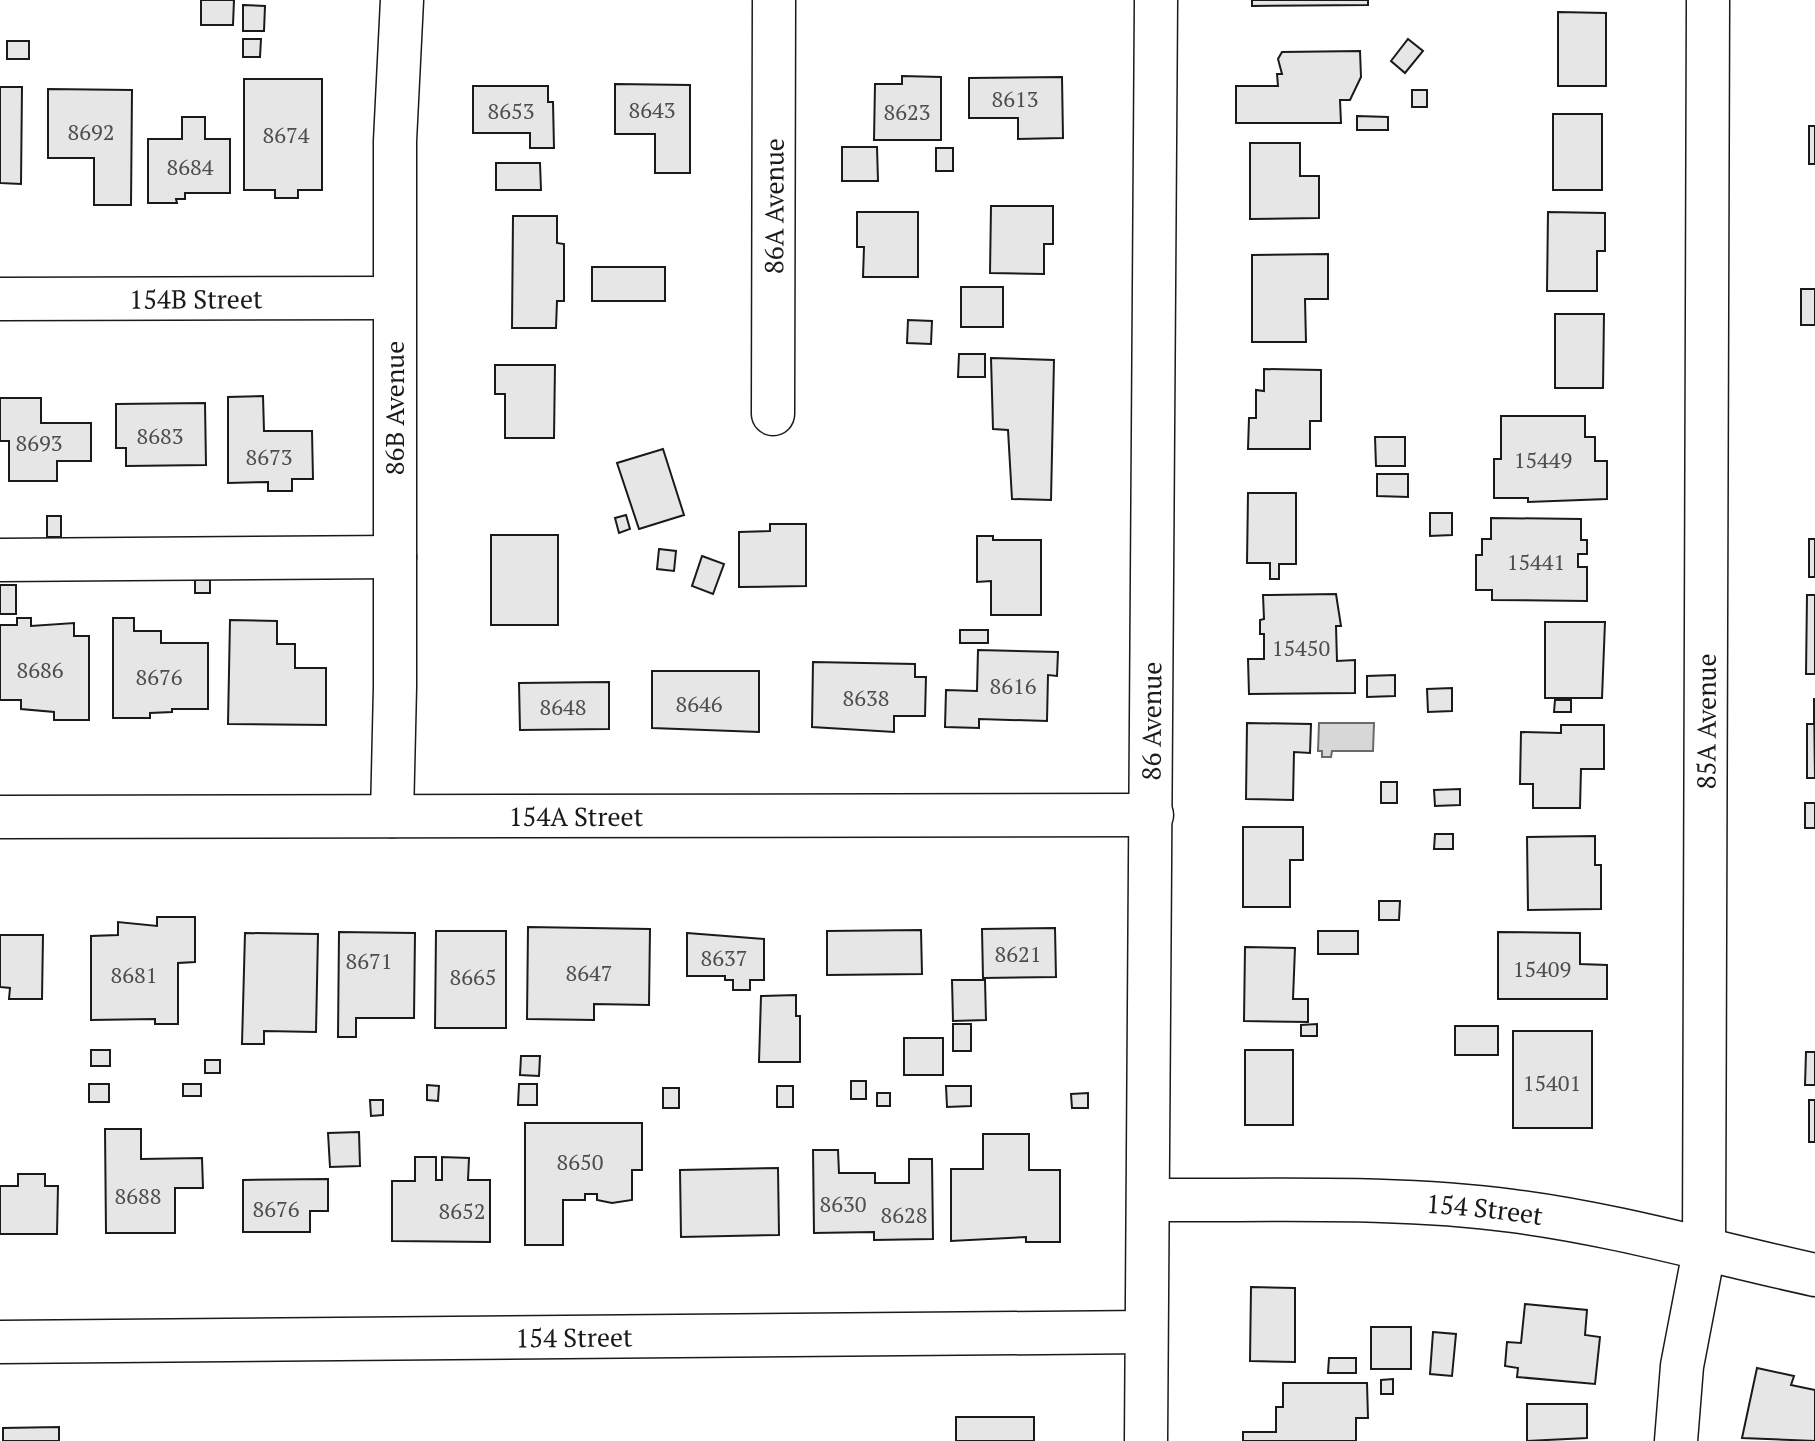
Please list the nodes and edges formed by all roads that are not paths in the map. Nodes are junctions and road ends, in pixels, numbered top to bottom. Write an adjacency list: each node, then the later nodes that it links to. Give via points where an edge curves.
1 (402, 0): 5 (street, 86B Avenue)
2 (774, 0): 7 (street, 86A Avenue)
3 (1156, 0): 10 (street, 86 Avenue)
4 (1708, 0): 14 (street, 85A Avenue)
5 (393, 298): 6 (street, 154B Street); 8 (street, 86B Avenue)
6 (0, 299)
7 (773, 414)
8 (395, 557): 9 (street); 11 (street, 86B Avenue)
9 (0, 560)
10 (1152, 815): 11 (street, 154A Street); 13 (street, 86 Avenue)
11 (392, 816): 12 (street, 154A Street)
12 (0, 817)
13 (1149, 1200): 14 (street, 154 Street, via 1431,1204 1512,1211); 16 (street, 86 Avenue)
14 (1704, 1251): 15 (street, 154 Street); 19 (street, 85A Avenue, via 1682,1366)
15 (1815, 1275)
16 (1146, 1332): 17 (street, 154 Street); 18 (street, 86 Avenue)
17 (0, 1342)
18 (1146, 1441)
19 (1676, 1441)

